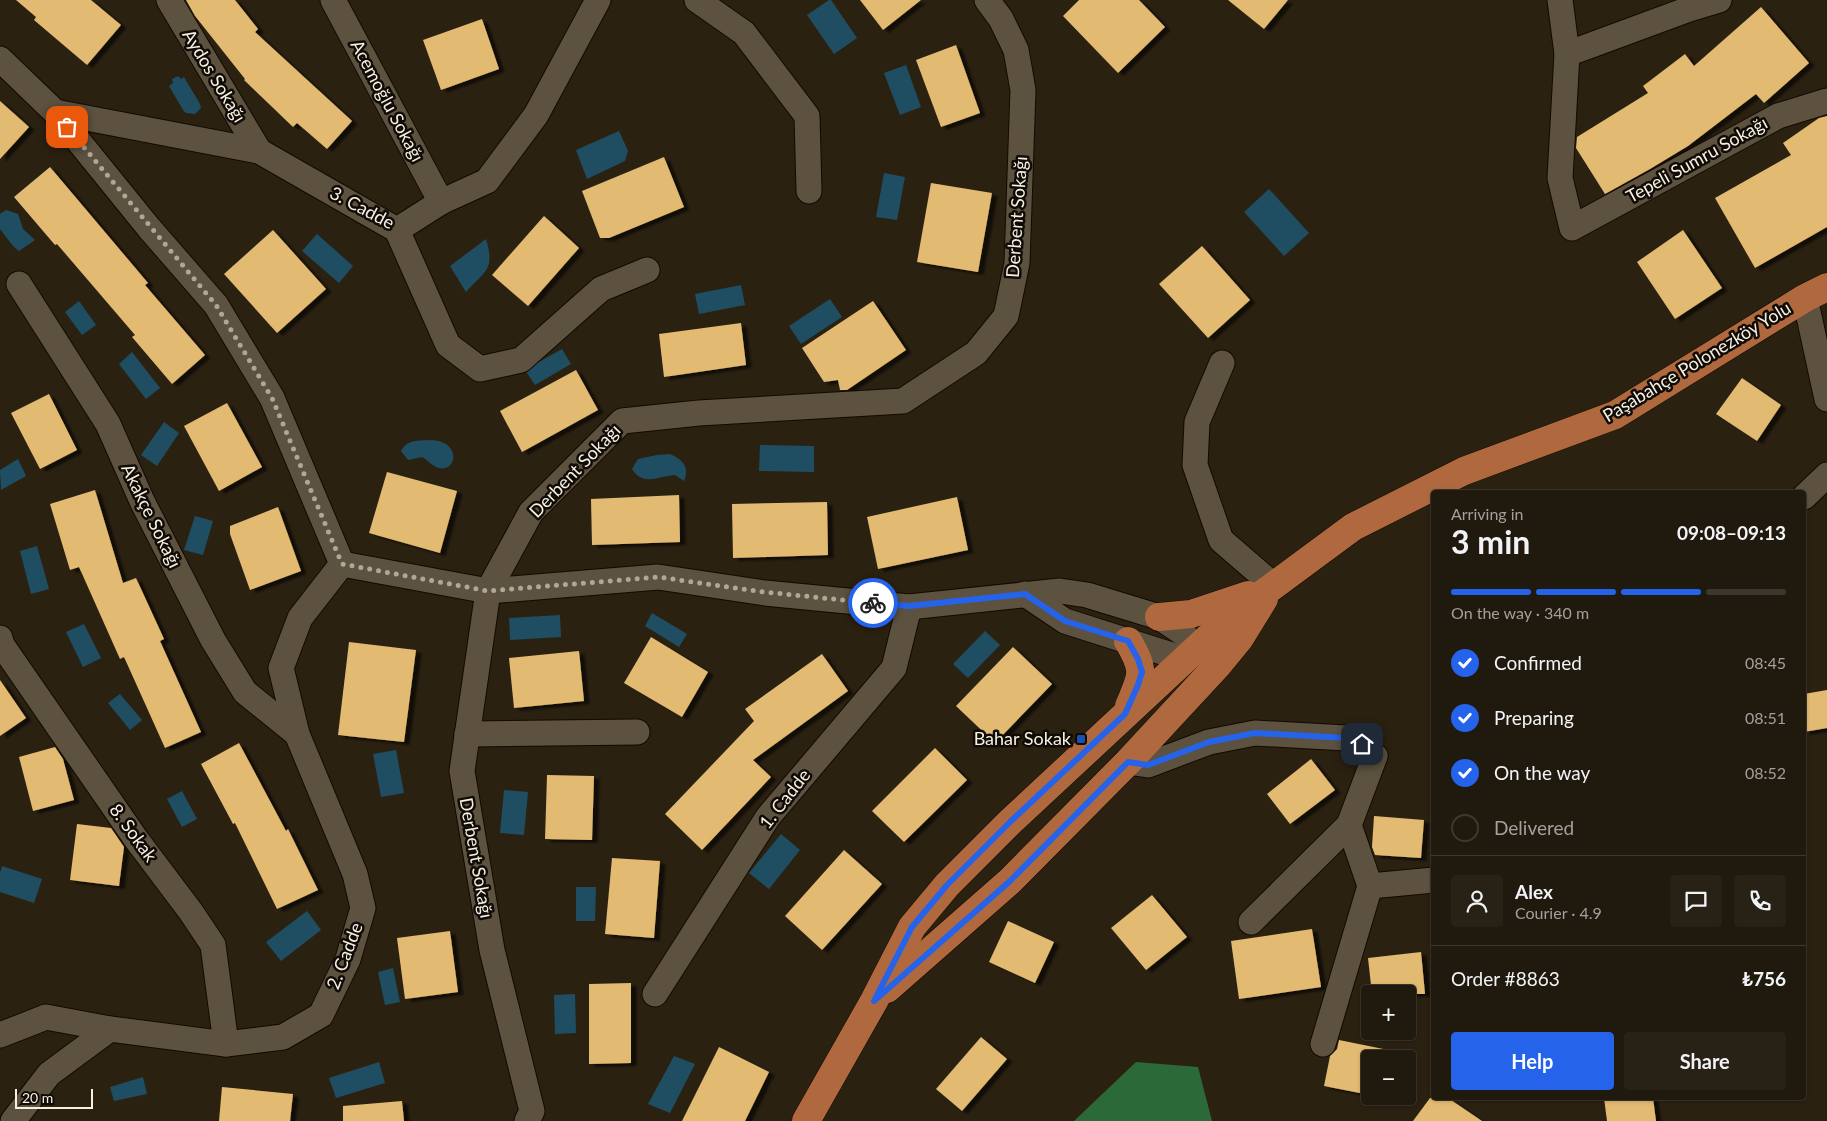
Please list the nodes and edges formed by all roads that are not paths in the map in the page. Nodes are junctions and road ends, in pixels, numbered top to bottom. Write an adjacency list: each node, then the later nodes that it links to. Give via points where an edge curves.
1 (169, 0): 12 (street, Aydos Sokağı)
2 (333, 0): 14 (street, Acemoğlu Sokağı)
3 (598, 0): 14 (street, 3. Cadde, via 536,115 486,180)
4 (698, 0): 13 (street, via 744,33 807,116)
5 (987, 0): 25 (street, Derbent Sokağı, via 1001,19 1016,50 1023,90 1017,264 1006,316 976,354 902,401 622,421 531,512)
6 (1560, 0): 8 (street)
7 (1719, 0): 8 (street)
8 (1567, 54): 10 (street, Tepeli Sumru Sokağı, via 1560,178 1572,228 1778,116)
9 (0, 59): 11 (street)
10 (1827, 101)
11 (55, 112): 12 (street, 3. Cadde); 23 (street, via 216,305 272,398)
12 (259, 151): 15 (street, 3. Cadde)
13 (808, 191)
14 (441, 202): 15 (street, 3. Cadde)
15 (397, 230): 16 (street, via 448,345 480,369 521,360 601,288)
16 (647, 270)
17 (19, 284): 34 (street, Akakçe Sokağı, via 108,424 142,501 212,640 244,692)
18 (1816, 292): 20 (street); 24 (main road, Paşabahçe Polonezköy Yolu, via 1615,415 1464,471 1353,526)
19 (1222, 363): 24 (street, via 1197,422 1195,465 1221,540)
20 (1827, 399)
21 (1827, 475): 22 (street)
22 (1806, 496)
23 (342, 564): 25 (street); 34 (street, 2. Cadde, via 300,618 281,668)
24 (1273, 585): 28 (main road, via 1192,614); 31 (main road, Paşabahçe Polonezköy Yolu, via 1240,638)
25 (488, 591): 27 (street, via 658,577 764,592); 35 (street, Derbent Sokağı)
26 (1025, 594): 27 (street); 28 (street, via 1060,591 1087,595); 30 (street, via 1065,621)
27 (909, 606): 42 (street, 1. Cadde, via 894,668 768,817)
28 (1159, 617): 31 (street, via 1183,633)
29 (0, 638): 46 (street, 8. Sokak, via 136,839 213,945)
30 (1128, 641): 31 (street); 32 (main road, via 1142,672)
31 (1199, 659): 32 (main road, Paşabahçe Polonezköy Yolu); 36 (main road, Paşabahçe Polonezköy Yolu); 38 (main road, via 1187,680 1082,790)
32 (1125, 714): 43 (main road, Paşabahçe Polonezköy Yolu, via 947,885 912,927)
33 (637, 732): 35 (street)
34 (297, 734): 46 (street, 2. Cadde, via 355,874 363,908 348,959 321,1016 283,1037)
35 (466, 734): 49 (street, Derbent Sokağı, via 462,771 492,950 532,1111)
36 (1128, 762): 37 (street, via 1148,765 1209,742 1255,733 1346,738 1362,744 1375,756); 38 (main road, Paşabahçe Polonezköy Yolu)
37 (1348, 825): 40 (street); 41 (street)
38 (1058, 832): 43 (main road, Paşabahçe Polonezköy Yolu, via 1010,881)
39 (1431, 880): 40 (street)
40 (1370, 886): 47 (street)
41 (1251, 922)
42 (655, 994)
43 (874, 1001): 50 (main road, Paşabahçe Polonezköy Yolu)
44 (110, 1029): 45 (street, 2. Cadde, via 46,1017); 46 (street, 2. Cadde); 48 (street, via 49,1074)
45 (0, 1035)
46 (226, 1044)
47 (1323, 1044)
48 (13, 1121)
49 (527, 1121)
50 (806, 1121)

